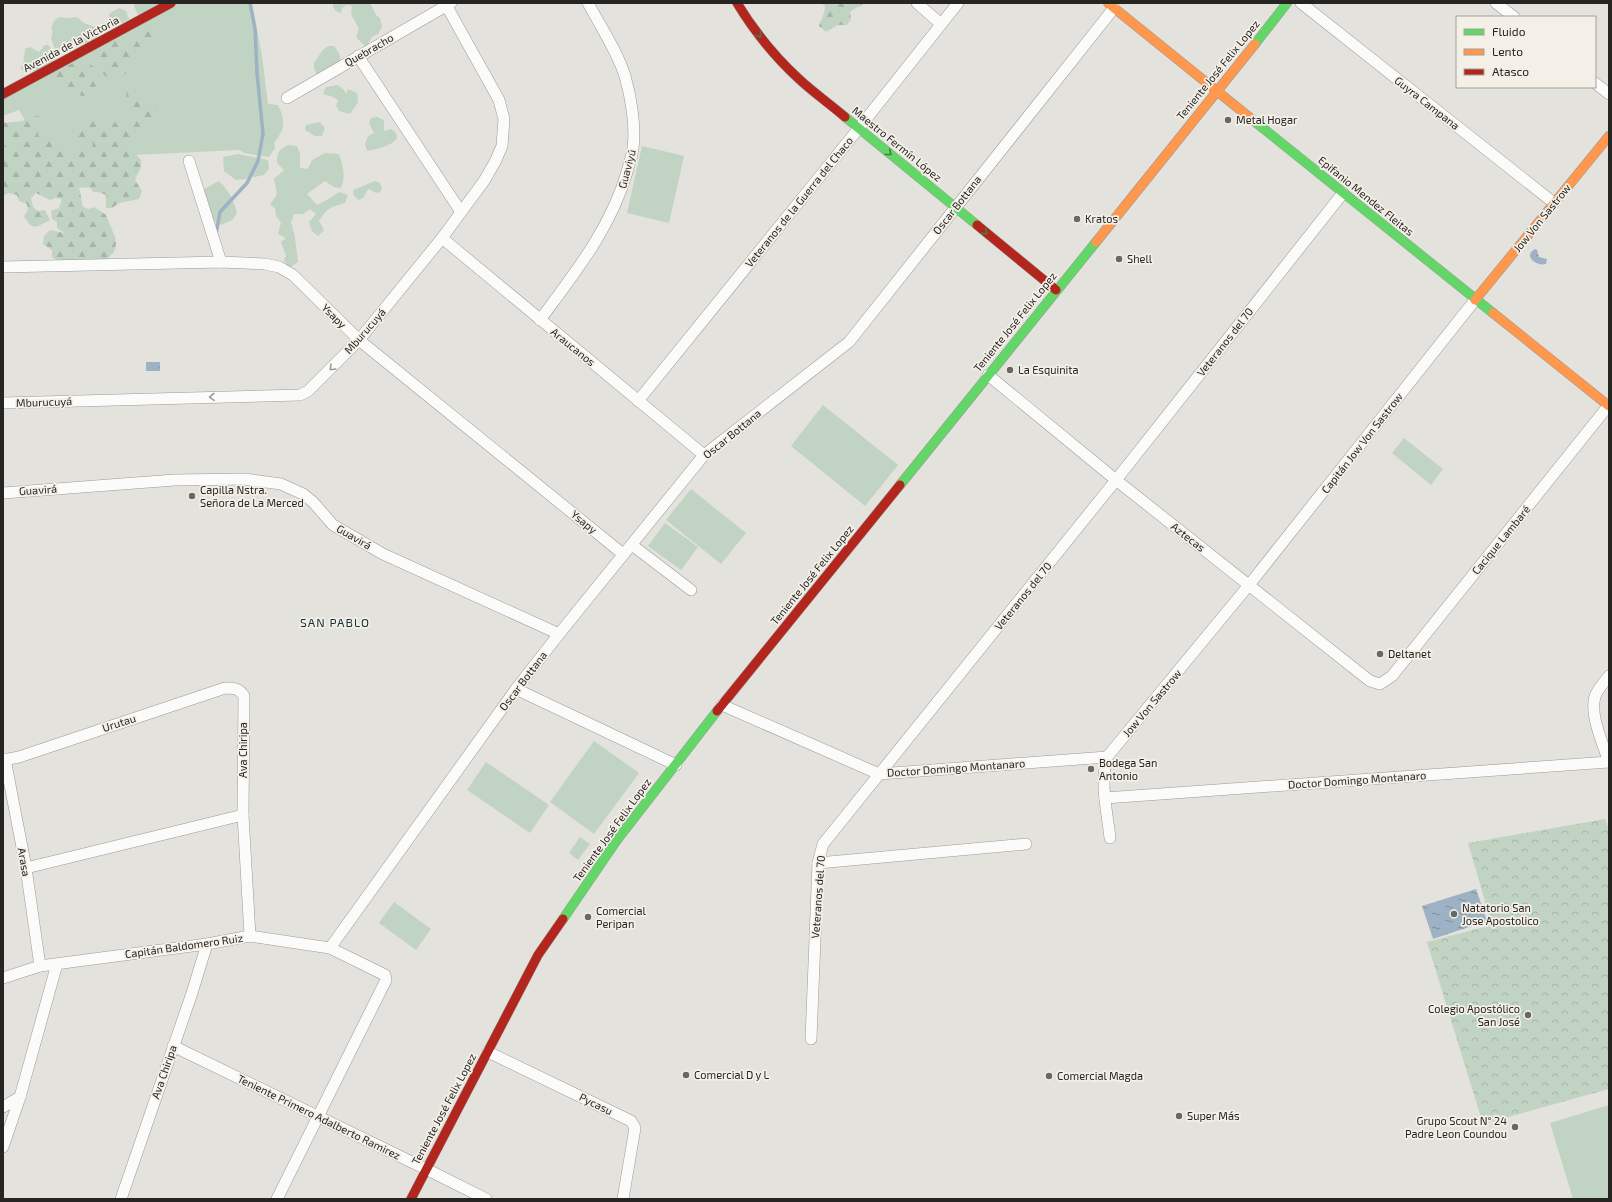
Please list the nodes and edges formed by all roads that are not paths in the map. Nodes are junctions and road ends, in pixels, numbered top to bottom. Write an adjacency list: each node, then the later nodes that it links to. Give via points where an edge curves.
1 (171, 3): 16 (main road, Avenida de la Victoria)
2 (588, 3): 31 (street, Guaviyú, via 624,75 632,104 633,148 622,189 604,228 581,265)
3 (737, 3): 19 (main road, Maestro Fermín López, one-way to 19, via 782,63)
4 (916, 3): 12 (street)
5 (958, 3): 12 (street, Veteranos de la Guerra del Chaco)
6 (1287, 3): 15 (main road, Teniente José Felix Lopez)
7 (1301, 3): 23 (street, Guyra Campana)
8 (1496, 3): 11 (street)
9 (447, 4): 13 (street, Quebracho); 25 (street, Mburucuyá, via 499,100 504,119 502,146 496,162)
10 (1114, 5): 15 (main road, Epifanio Mendez Fleitas); 24 (street, Oscar Bottana)
11 (1513, 16)
12 (941, 24): 19 (street, Veteranos de la Guerra del Chaco)
13 (358, 56): 18 (street, Quebracho); 25 (street)
14 (1596, 84): 17 (street)
15 (1218, 91): 22 (main road, Epifanio Mendez Fleitas); 29 (main road, Teniente José Felix Lopez)
16 (3, 94)
17 (1609, 94)
18 (287, 98)
19 (859, 128): 24 (main road, Maestro Fermín López, one-way to 24); 34 (street, Veteranos de la Guerra del Chaco)
20 (1609, 136): 23 (main road, Jow Von Sastrow)
21 (189, 161): 27 (street)
22 (1343, 194): 30 (main road, Epifanio Mendez Fleitas); 38 (street, Veteranos del 70)
23 (1554, 203): 30 (main road, Jow Von Sastrow)
24 (955, 207): 29 (main road, Maestro Fermín López, one-way to 29); 37 (street, Oscar Bottana, via 849,342)
25 (461, 212): 26 (street, Mburucuyá)
26 (442, 238): 31 (street, Araucanos); 32 (street, Mburucuyá)
27 (221, 262): 28 (street, Ysapy); 32 (street, Ysapy, via 280,267 293,275)
28 (3, 266)
29 (1056, 290): 33 (main road, Teniente José Felix Lopez)
30 (1475, 300): 36 (main road, Epifanio Mendez Fleitas); 42 (street, Capitán Jow Von Sastrow)
31 (540, 320): 34 (street, Araucanos)
32 (359, 340): 35 (street, Mburucuyá, one-way to 35, via 308,391 300,395); 41 (street, Ysapy)
33 (988, 375): 38 (street, Aztecas); 49 (main road, Teniente José Felix Lopez)
34 (638, 400): 37 (street, Araucanos)
35 (3, 403)
36 (1609, 405): 45 (street, Cacique Lambaré)
37 (704, 455): 40 (street, Oscar Bottana)
38 (1116, 480): 42 (street, Aztecas); 54 (street, Veteranos del 70)
39 (3, 493): 44 (street, Guavirá, via 174,480 244,480 281,484 303,494 333,525 383,554)
40 (632, 545): 41 (street, Oscar Bottana); 43 (street)
41 (623, 554): 44 (street, Oscar Bottana)
42 (1249, 586): 45 (street, Aztecas, via 1370,681 1380,684); 50 (street, Jow Von Sastrow)
43 (691, 590)
44 (559, 634): 48 (street, Oscar Bottana)
45 (1392, 676)
46 (1609, 676): 52 (street, via 1595,695 1593,708)
47 (234, 688): 51 (street, Urutau, via 225,688); 56 (street, Ava Chiripa, via 241,691 244,696)
48 (516, 689): 53 (street); 63 (street, Oscar Bottana)
49 (722, 705): 53 (main road, Teniente José Felix Lopez); 54 (street, Doctor Domingo Montanaro)
50 (1107, 757): 54 (street, Doctor Domingo Montanaro); 55 (street, via 1104,768)
51 (4, 760): 60 (street, Arasa)
52 (1609, 762): 55 (street, Doctor Domingo Montanaro)
53 (676, 765): 69 (main road, Teniente José Felix Lopez, via 617,840 538,955)
54 (879, 774): 59 (street, Veteranos del 70, via 823,844)
55 (1105, 798): 57 (street)
56 (243, 815): 60 (street); 61 (street, Ava Chiripa)
57 (1110, 838)
58 (1026, 844): 59 (street)
59 (818, 863): 67 (street, Veteranos del 70)
60 (26, 868): 65 (street, Arasa)
61 (250, 936): 62 (street, Capitán Baldomero Ruiz); 63 (street, Capitán Baldomero Ruiz)
62 (207, 944): 64 (street, Capitán Baldomero Ruiz); 68 (street, Ava Chiripa)
63 (330, 948): 72 (street, Capitán Baldomero Ruiz, via 385,975 386,980)
64 (57, 964): 65 (street, Capitán Baldomero Ruiz); 70 (street)
65 (40, 966): 66 (street, Capitán Baldomero Ruiz)
66 (3, 978)
67 (811, 1038)
68 (173, 1046): 72 (street, Teniente Primero Adalberto Ramirez); 75 (street, Ava Chiripa)
69 (488, 1052): 74 (main road, Teniente José Felix Lopez); 79 (street, Pycasu, via 631,1120 635,1128)
70 (20, 1097): 71 (street); 73 (street)
71 (3, 1107)
72 (319, 1117): 74 (street, Teniente Primero Adalberto Ramirez); 76 (street)
73 (3, 1147)
74 (426, 1168): 77 (main road, Teniente José Felix Lopez); 78 (street, Teniente Primero Adalberto Ramirez)
75 (121, 1199)
76 (277, 1199)
77 (411, 1199)
78 (486, 1199)
79 (623, 1199)

